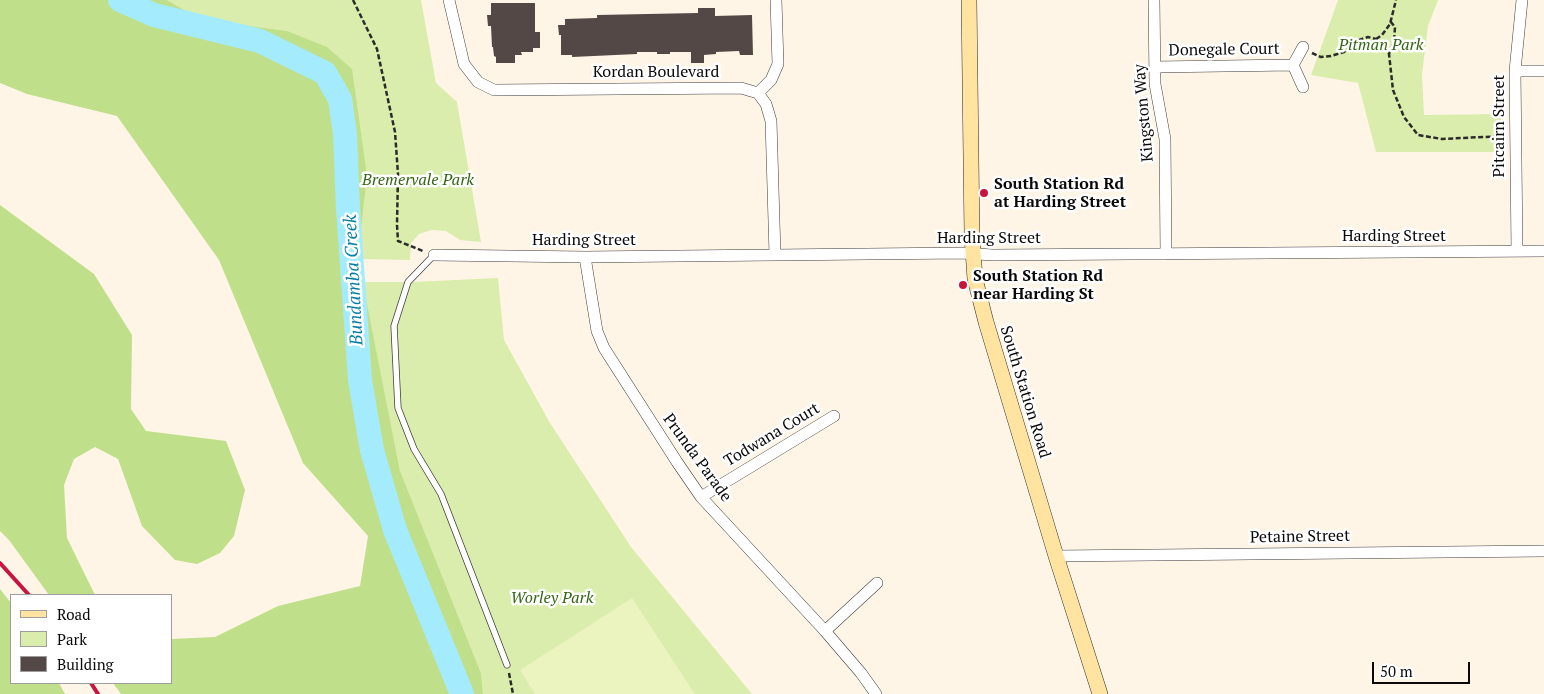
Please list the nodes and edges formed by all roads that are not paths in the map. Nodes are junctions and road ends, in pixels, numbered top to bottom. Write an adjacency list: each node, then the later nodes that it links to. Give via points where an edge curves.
1 (449, 0): 12 (street, Kordan Boulevard, via 464,64 478,82 494,90 741,88)
2 (776, 0): 12 (street, via 778,64 771,80)
3 (968, 0): 15 (main road, South Station Road)
4 (1154, 0): 8 (street, Kingston Way)
5 (1522, 0): 9 (street, Pitcairn Street)
6 (1303, 47): 7 (street, Donegale Court)
7 (1293, 65): 8 (street, Donegale Court); 11 (street, Donegale Court)
8 (1155, 67): 16 (street, Kingston Way, via 1165,139)
9 (1515, 71): 10 (street); 13 (street, Pitcairn Street)
10 (1544, 71)
11 (1303, 87)
12 (758, 93): 18 (street, via 766,104 771,122)
13 (1517, 251): 14 (street, Harding Street); 16 (street, Harding Street)
14 (1544, 251)
15 (973, 254): 16 (street, Harding Street); 18 (street, Harding Street); 23 (main road, South Station Road, via 975,279 986,322)
16 (1166, 254)
17 (434, 255): 19 (street, Harding Street); 26 (lane, via 408,282 394,326 398,408 414,449 441,494)
18 (774, 255): 19 (street, Harding Street)
19 (585, 257): 21 (street, Prunda Parade, via 597,331 604,348)
20 (834, 416): 21 (street, Todwana Court)
21 (701, 497): 25 (street, Prunda Parade)
22 (1544, 550): 23 (street, Petaine Street)
23 (1056, 556): 28 (main road, South Station Road)
24 (877, 583): 25 (street)
25 (825, 631): 27 (street, Prunda Parade)
26 (507, 665)
27 (876, 694)
28 (1100, 694)

